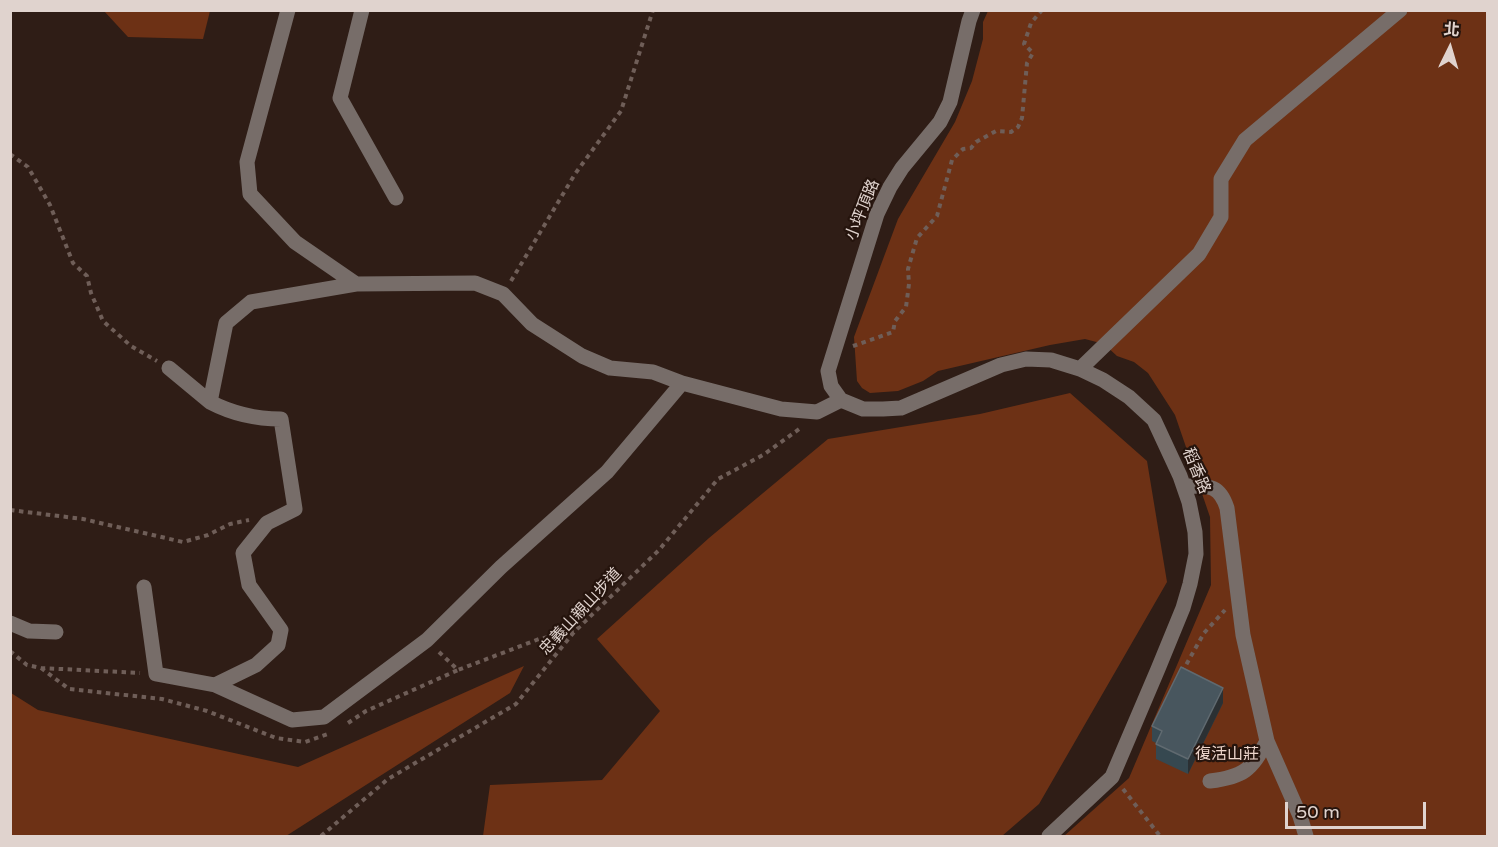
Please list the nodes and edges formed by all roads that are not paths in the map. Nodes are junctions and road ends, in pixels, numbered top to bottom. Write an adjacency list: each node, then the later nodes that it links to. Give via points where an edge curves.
1 (288, 10): 6 (street, via 246,162 250,194 295,242)
2 (362, 10): 5 (street, via 340,98)
3 (973, 10): 10 (street, 小坪頂路, via 950,102 940,122 902,168 882,205 828,371 831,386)
4 (1400, 10): 8 (street, via 1245,140 1221,179 1221,217 1199,254)
5 (396, 198)
6 (356, 284): 9 (street, via 475,284 503,294 532,324 582,356 610,368 653,372); 11 (street, via 252,302 226,323)
7 (169, 368): 11 (street)
8 (1080, 369): 10 (street, 稻香路, via 1051,360 1026,359 1001,365 901,408 863,409); 12 (street, 稻香路, via 1129,397 1155,420)
9 (682, 383): 10 (street, via 781,409 817,412); 16 (street, via 607,472 427,640 324,717 292,720)
10 (841, 400)
11 (210, 402): 16 (street, via 257,419 280,419 295,509 267,523 243,553 249,585 281,630 278,645 256,665)
12 (1184, 486): 17 (street, via 1215,488 1223,495 1239,609); 19 (street, 稻香路, via 1190,502 1196,554 1190,584 1158,669 1112,777)
13 (144, 587): 16 (street, via 156,674)
14 (10, 622): 15 (street, via 30,632)
15 (56, 632)
16 (215, 685)
17 (1267, 741): 18 (street, via 1255,763 1232,778); 20 (street)
18 (1210, 781)
19 (1049, 837)
20 (1306, 837)

